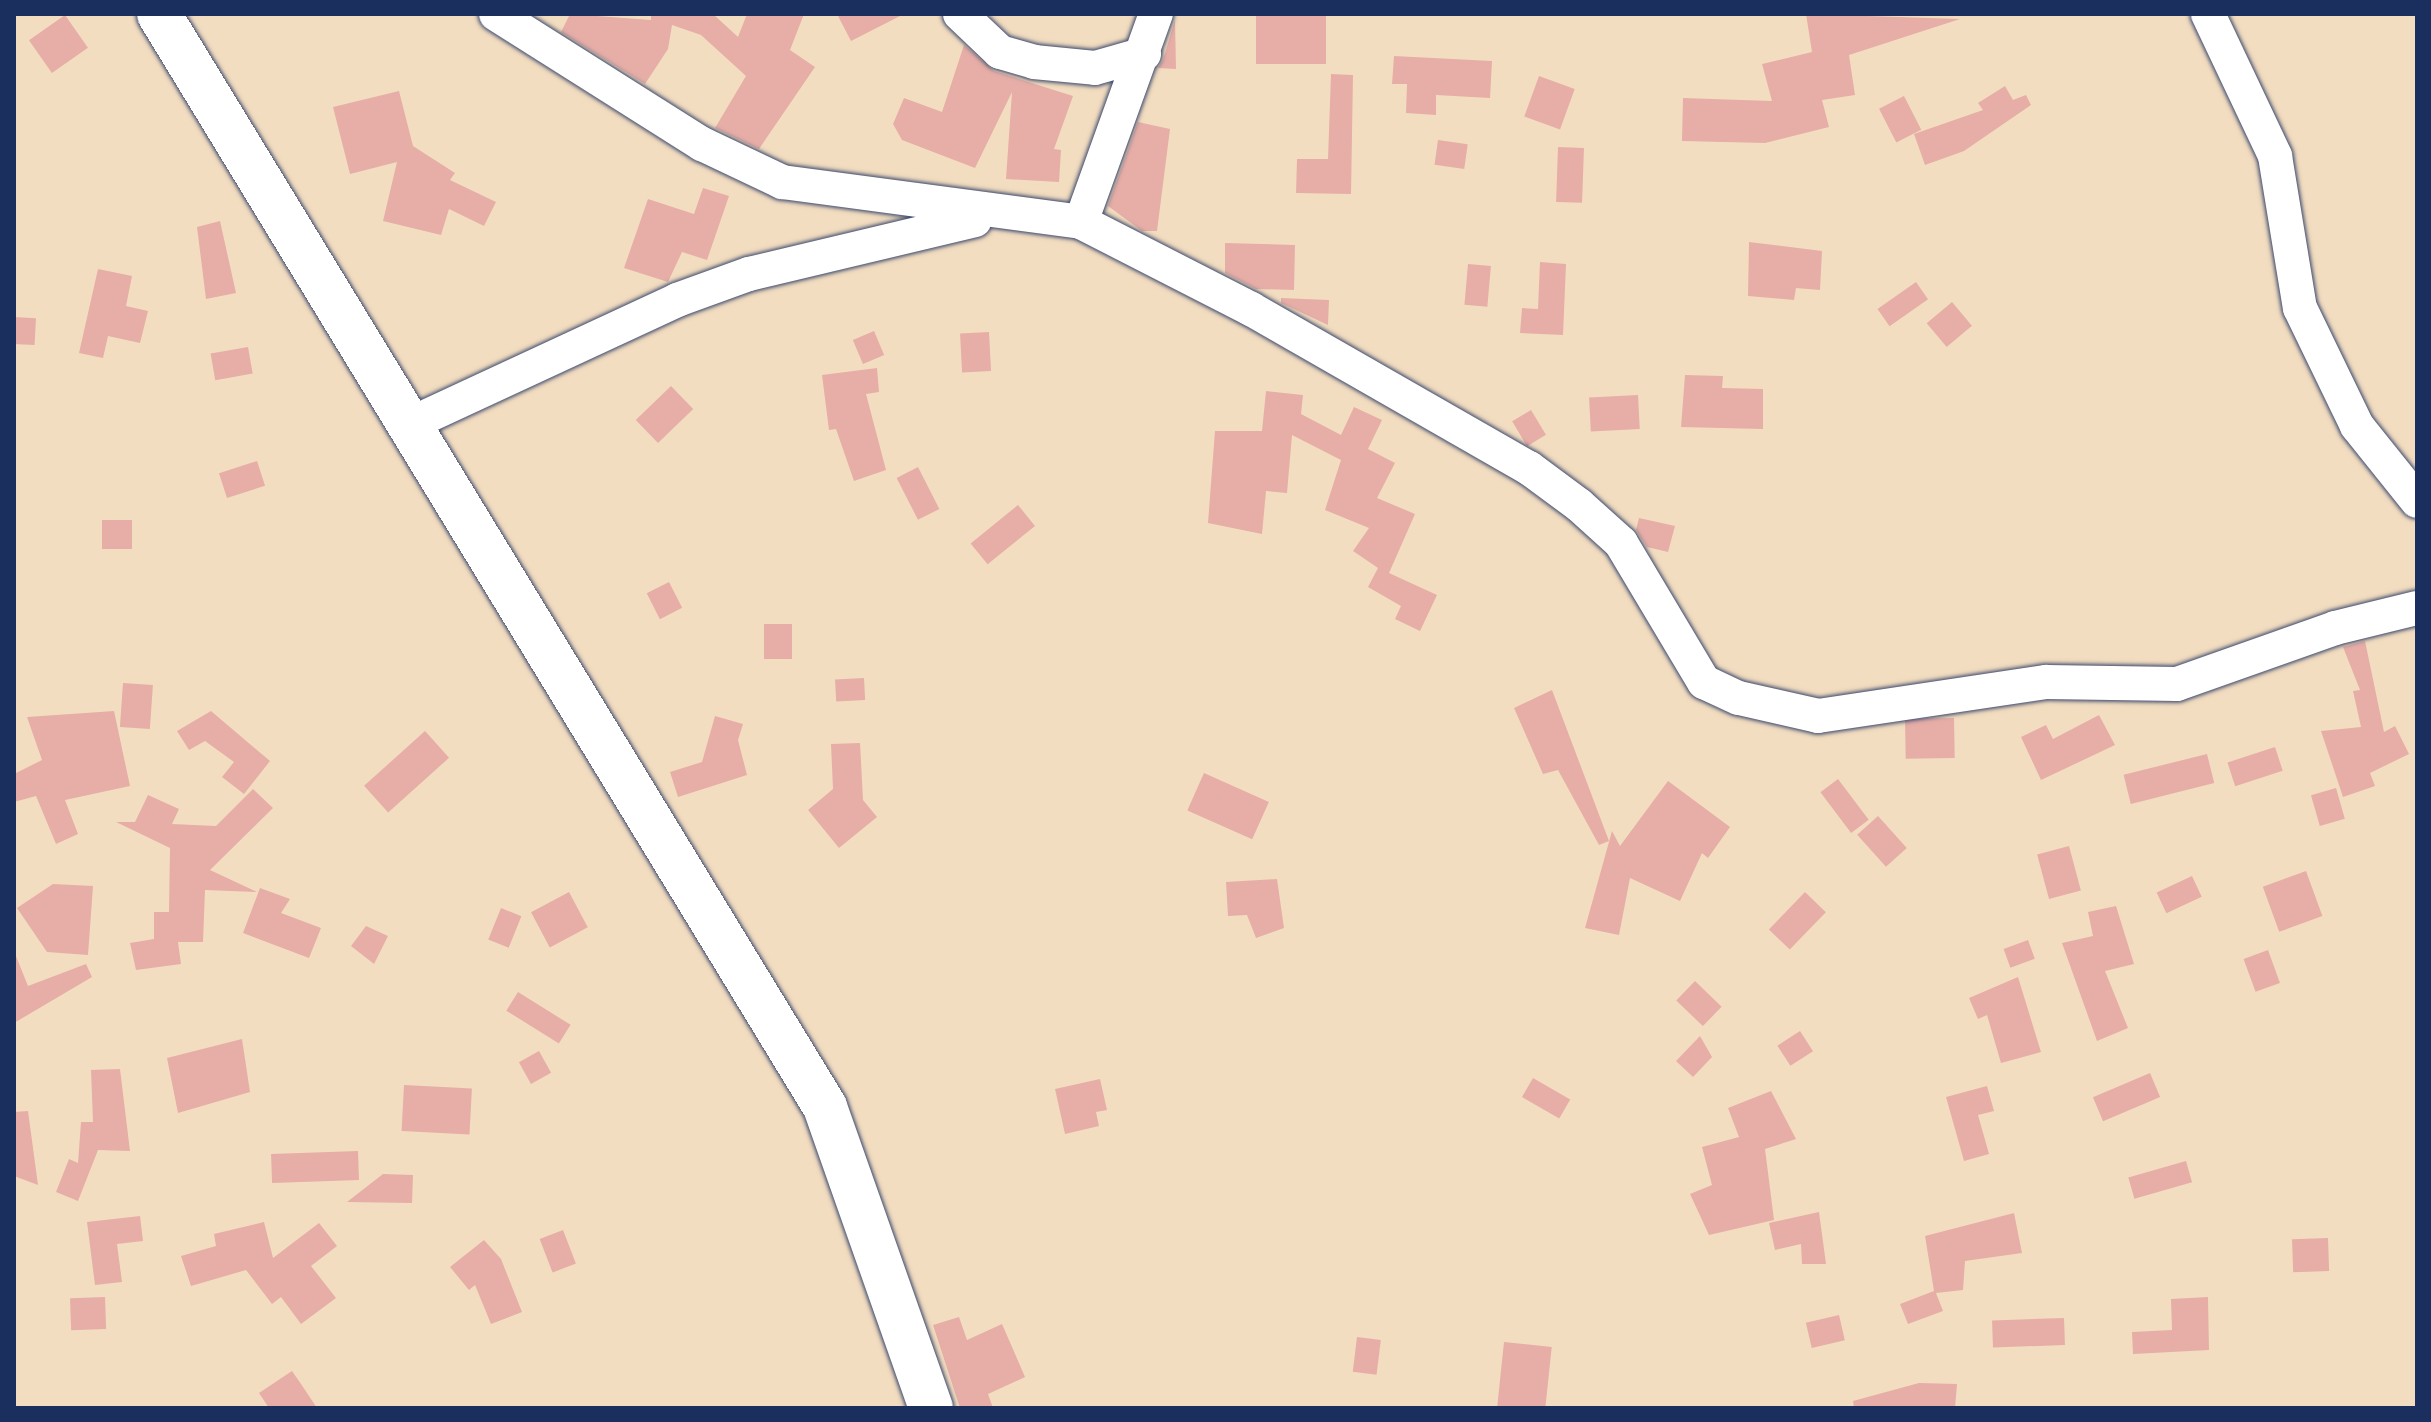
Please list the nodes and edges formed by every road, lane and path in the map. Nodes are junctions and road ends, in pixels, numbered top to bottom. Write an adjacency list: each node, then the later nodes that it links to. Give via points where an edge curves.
1 (159, 14): 9 (main road)
2 (496, 14): 7 (street, via 702,144 782,182)
3 (960, 14): 6 (street, via 1000,52 1034,62 1095,68)
4 (1156, 14): 6 (street)
5 (2208, 14): 10 (street, via 2275,156 2300,308 2357,426)
6 (1144, 54): 8 (street)
7 (995, 215): 8 (street); 9 (street, via 691,294)
8 (1081, 222): 11 (street, via 1529,468 1621,543 1683,656 1704,682 1739,698 1818,716 2032,683 2177,684 2335,628)
9 (408, 425): 12 (main road, via 825,1107 859,1186)
10 (2417, 501)
11 (2417, 608)
12 (931, 1408)

